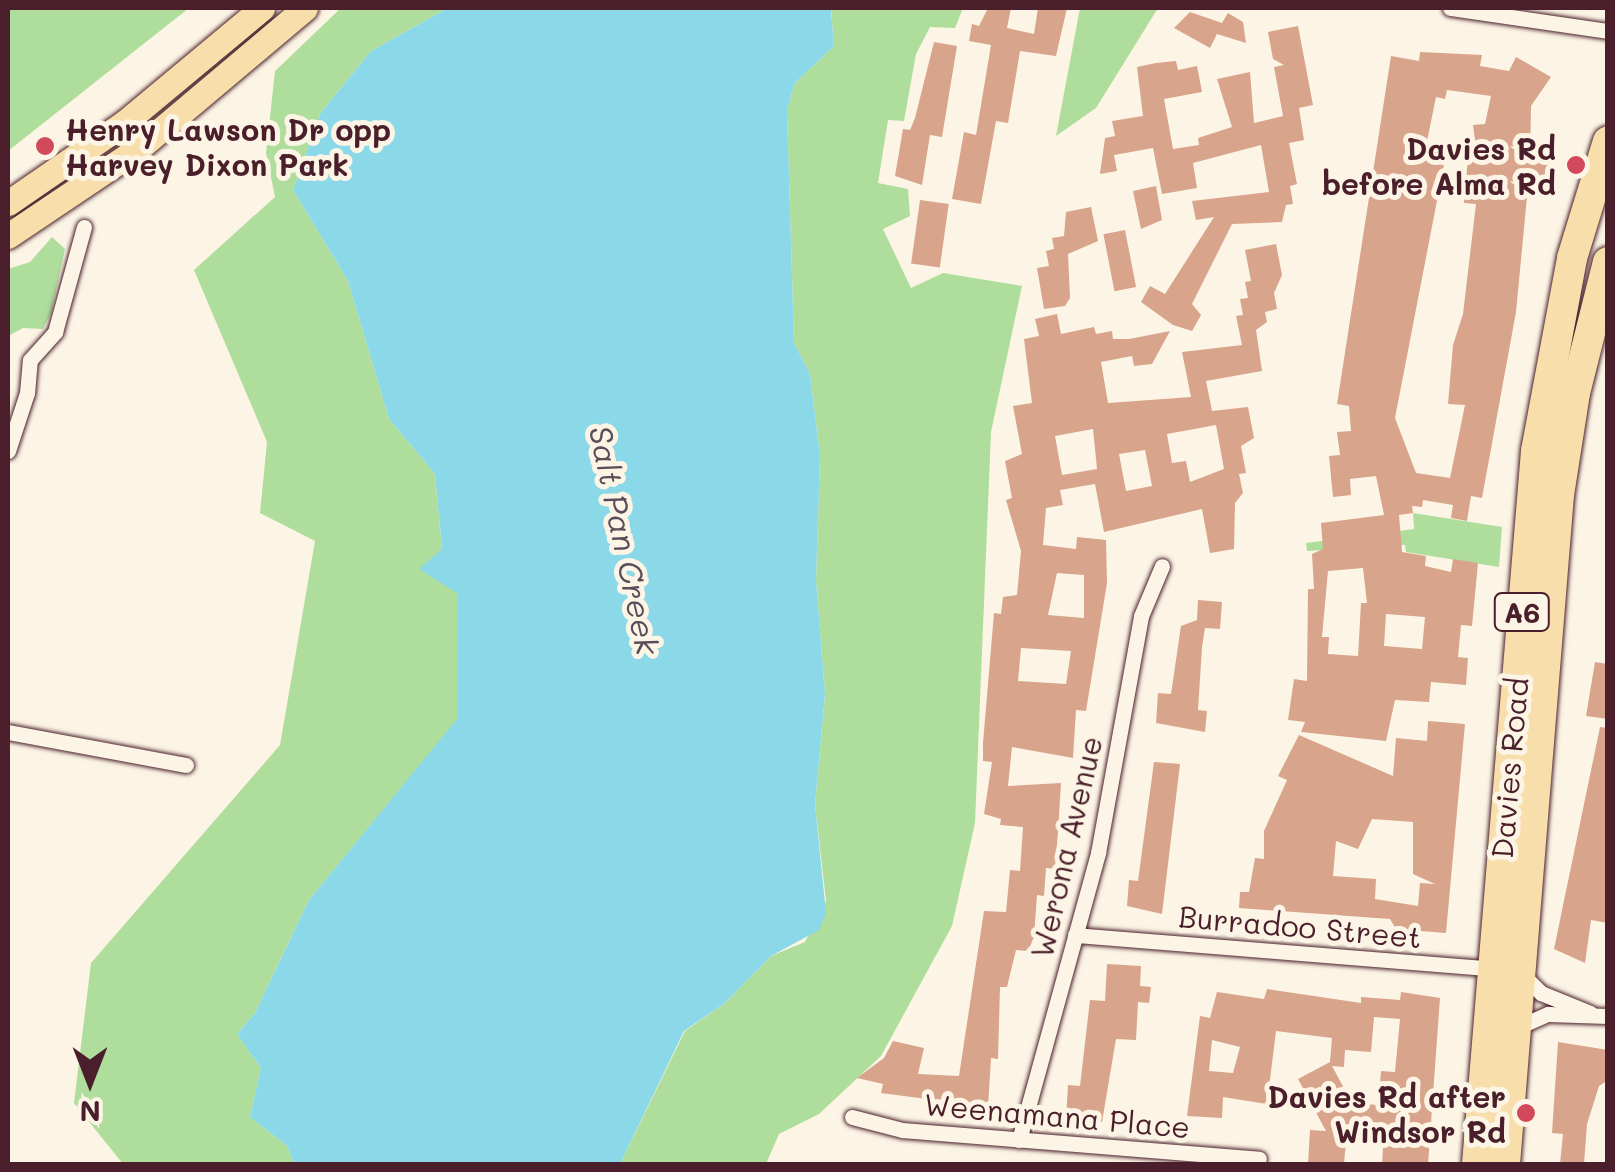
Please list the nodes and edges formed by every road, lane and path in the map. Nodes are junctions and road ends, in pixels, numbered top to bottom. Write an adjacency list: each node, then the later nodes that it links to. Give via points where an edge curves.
1 (306, 8): 8 (main road, via 139,148)
2 (1450, 8): 4 (street)
3 (258, 11): 6 (main road, via 124,123)
4 (1608, 31)
5 (1608, 141): 15 (highway, Davies Road / A6, via 1572,258 1536,451)
6 (8, 203)
7 (84, 226): 10 (street, via 55,332 30,360 27,394)
8 (8, 236)
9 (1608, 262): 15 (highway, Davies Road / A6, via 1564,449)
10 (8, 451)
11 (1162, 566): 14 (street, Werona Avenue, via 1141,616 1104,828)
12 (8, 732): 13 (street)
13 (186, 765)
14 (1075, 935): 15 (street, Burradoo Street); 20 (street, Werona Avenue)
15 (1507, 970): 16 (street); 18 (highway, Davies Road / A6); 24 (highway, Davies Road / A6)
16 (1590, 1013): 17 (street); 18 (street, via 1540,1016)
17 (1608, 1016)
18 (1516, 1028): 25 (highway, Davies Road / A6)
19 (852, 1117): 20 (street, Weenamana Place, via 886,1128)
20 (1019, 1140): 21 (street, Weenamana Place)
21 (1108, 1147): 22 (street, Weenamana Place); 23 (street)
22 (1259, 1159)
23 (1106, 1164)
24 (1478, 1164)
25 (1505, 1164)

